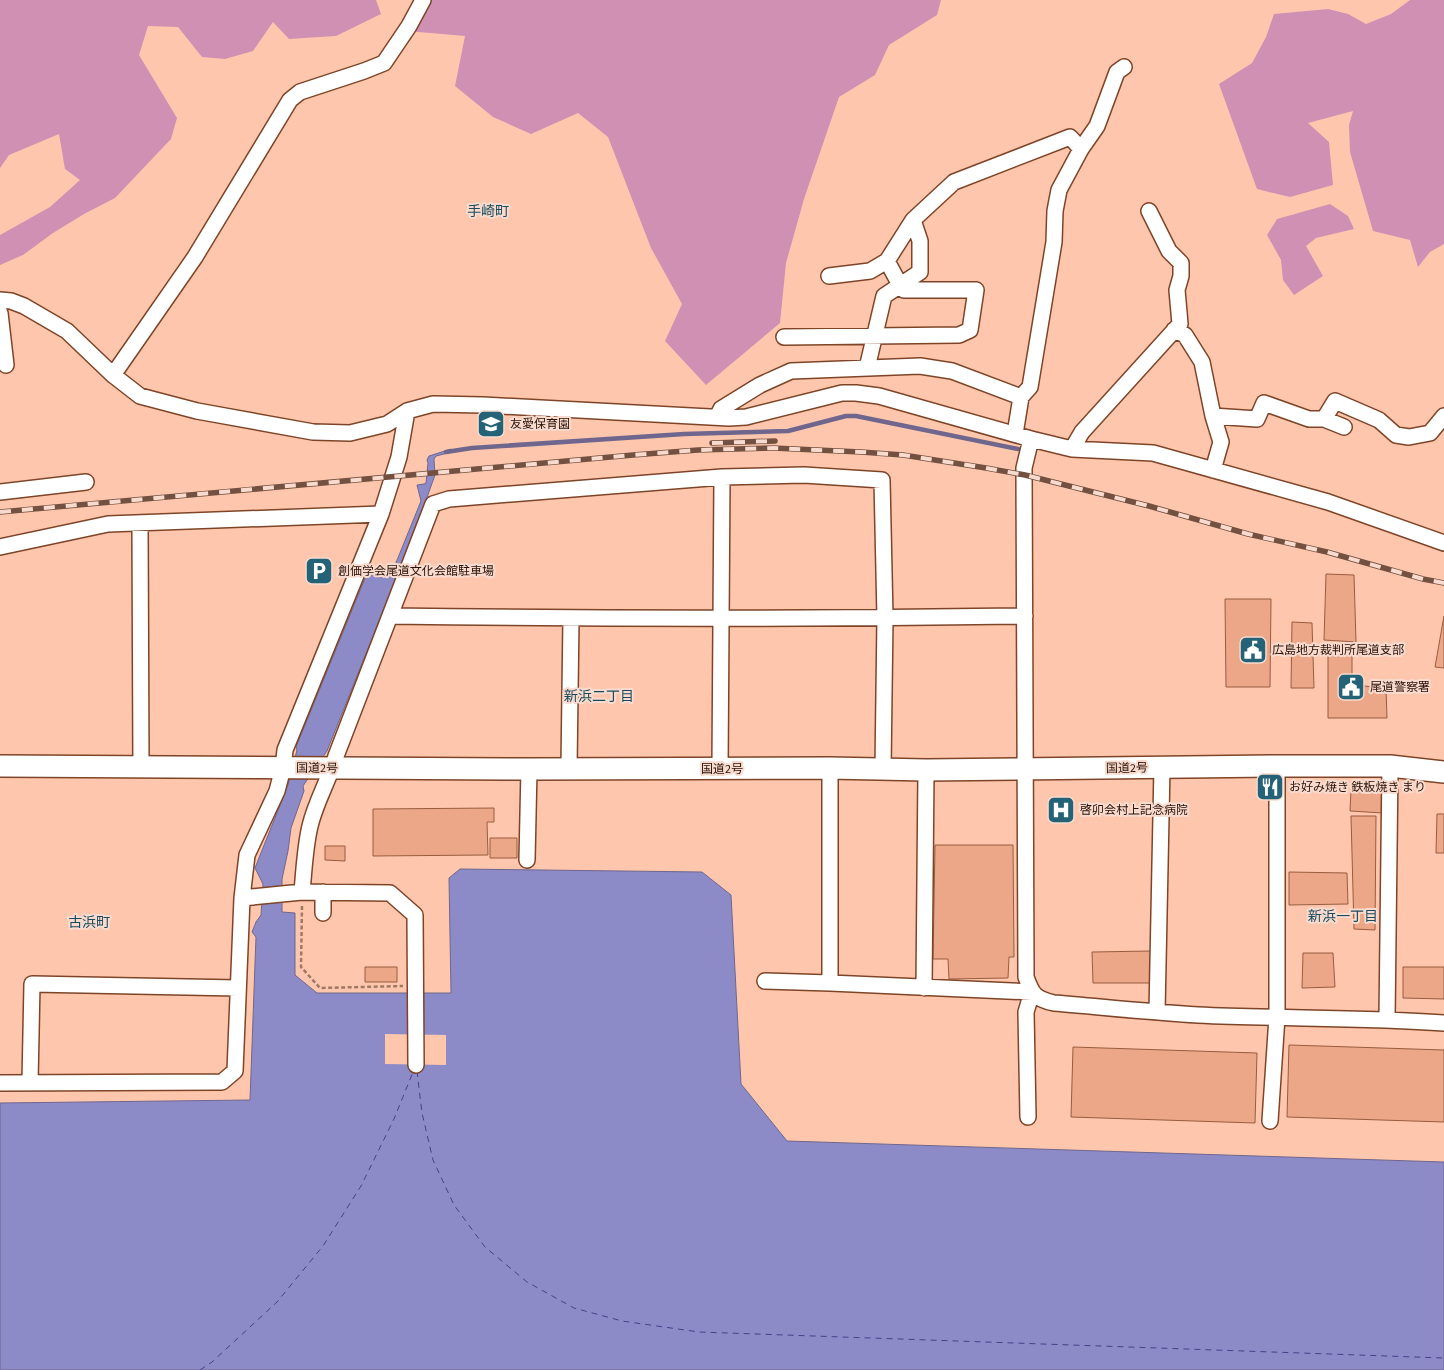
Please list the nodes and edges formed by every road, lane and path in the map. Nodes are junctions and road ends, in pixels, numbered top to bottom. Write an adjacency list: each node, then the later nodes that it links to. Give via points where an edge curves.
1 (423, 0): 16 (street, via 384,63 300,92 290,100 195,257)
2 (1124, 67): 3 (street, via 1117,72 1097,126)
3 (1081, 149): 5 (street, via 1070,137 954,182); 17 (street, via 1059,190 1054,242 1030,387)
4 (1149, 211): 11 (street, via 1169,252 1181,263 1177,290 1180,324)
5 (913, 220): 6 (street); 8 (street, via 920,241 920,272)
6 (887, 262): 7 (street, via 870,271); 8 (street)
7 (829, 276)
8 (900, 285): 12 (street, via 884,296); 12 (street, via 904,290 976,290 970,330 959,335)
9 (0, 300): 16 (street, via 11,300 67,330)
10 (0, 314): 14 (street)
11 (1174, 330): 19 (street, via 1185,335 1202,362); 26 (street, via 1082,432)
12 (874, 336): 13 (street); 15 (street)
13 (784, 337)
14 (6, 365)
15 (866, 368): 17 (street, via 920,366 952,371); 21 (street, via 791,371 720,409)
16 (113, 376): 18 (street, via 140,396 196,411 313,432 350,433 387,424)
17 (1021, 397): 24 (street)
18 (407, 411): 21 (street, via 433,404); 31 (street, via 399,457)
19 (1214, 416): 22 (street, via 1258,418 1264,403 1310,418); 27 (street, via 1221,442)
20 (1444, 416): 22 (street, via 1430,433 1409,438 1396,435 1379,420 1335,401)
21 (717, 417): 24 (street, via 746,417 842,393 856,393 878,396)
22 (1324, 419): 23 (street)
23 (1344, 427)
24 (1015, 434): 25 (street)
25 (1031, 439): 26 (street); 36 (street, via 1024,468)
26 (1072, 449): 27 (street, via 1153,453)
27 (1213, 470): 33 (street, via 1328,502)
28 (722, 477): 35 (street, via 449,499 434,504); 37 (street); 39 (street, via 804,475 882,480)
29 (86, 482): 30 (street)
30 (0, 492)
31 (380, 514): 32 (street); 45 (street, via 285,750)
32 (140, 523): 34 (street, via 108,524); 44 (street)
33 (1444, 543)
34 (0, 547)
35 (391, 616): 38 (street); 46 (street)
36 (1025, 616): 39 (street); 52 (street)
37 (720, 617): 38 (street); 39 (street); 50 (street)
38 (571, 618): 47 (street)
39 (885, 618): 51 (street)
40 (0, 766): 44 (highway, 国道2号)
41 (1277, 766): 42 (highway, 国道2号); 43 (highway, 国道2号); 67 (street)
42 (1390, 766): 54 (highway, 国道2号); 68 (street)
43 (1162, 767): 52 (highway, 国道2号); 66 (street)
44 (141, 768): 45 (highway, 国道2号)
45 (288, 768): 46 (highway, 国道2号); 58 (street, via 248,855)
46 (324, 768): 49 (highway, 国道2号); 56 (street, via 323,787 310,826)
47 (569, 768): 49 (highway, 国道2号); 50 (highway, 国道2号)
48 (830, 768): 50 (highway, 国道2号); 51 (highway, 国道2号); 61 (street)
49 (529, 769): 55 (street)
50 (720, 769)
51 (883, 769): 53 (highway, 国道2号)
52 (1025, 769): 53 (highway, 国道2号); 65 (street, via 1026,977)
53 (926, 770): 63 (street)
54 (1444, 772)
55 (527, 860)
56 (296, 892): 57 (street); 58 (street); 64 (path, via 301,967 320,988)
57 (323, 892): 59 (street); 64 (street, via 390,893 415,915)
58 (242, 898): 62 (street)
59 (323, 913)
60 (765, 982): 61 (street)
61 (830, 983): 63 (street)
62 (238, 988): 72 (street, via 235,1071 222,1082); 72 (street, via 32,984)
63 (924, 988): 65 (street)
64 (416, 989): 70 (street)
65 (1032, 992): 66 (street, via 1042,1001 1054,1004); 73 (street, via 1026,1012)
66 (1157, 1012): 67 (street)
67 (1277, 1017): 68 (street); 74 (street)
68 (1387, 1019): 69 (street)
69 (1444, 1023)
70 (416, 1065)
71 (0, 1082): 72 (street)
72 (30, 1082)
73 (1028, 1117)
74 (1270, 1121)

